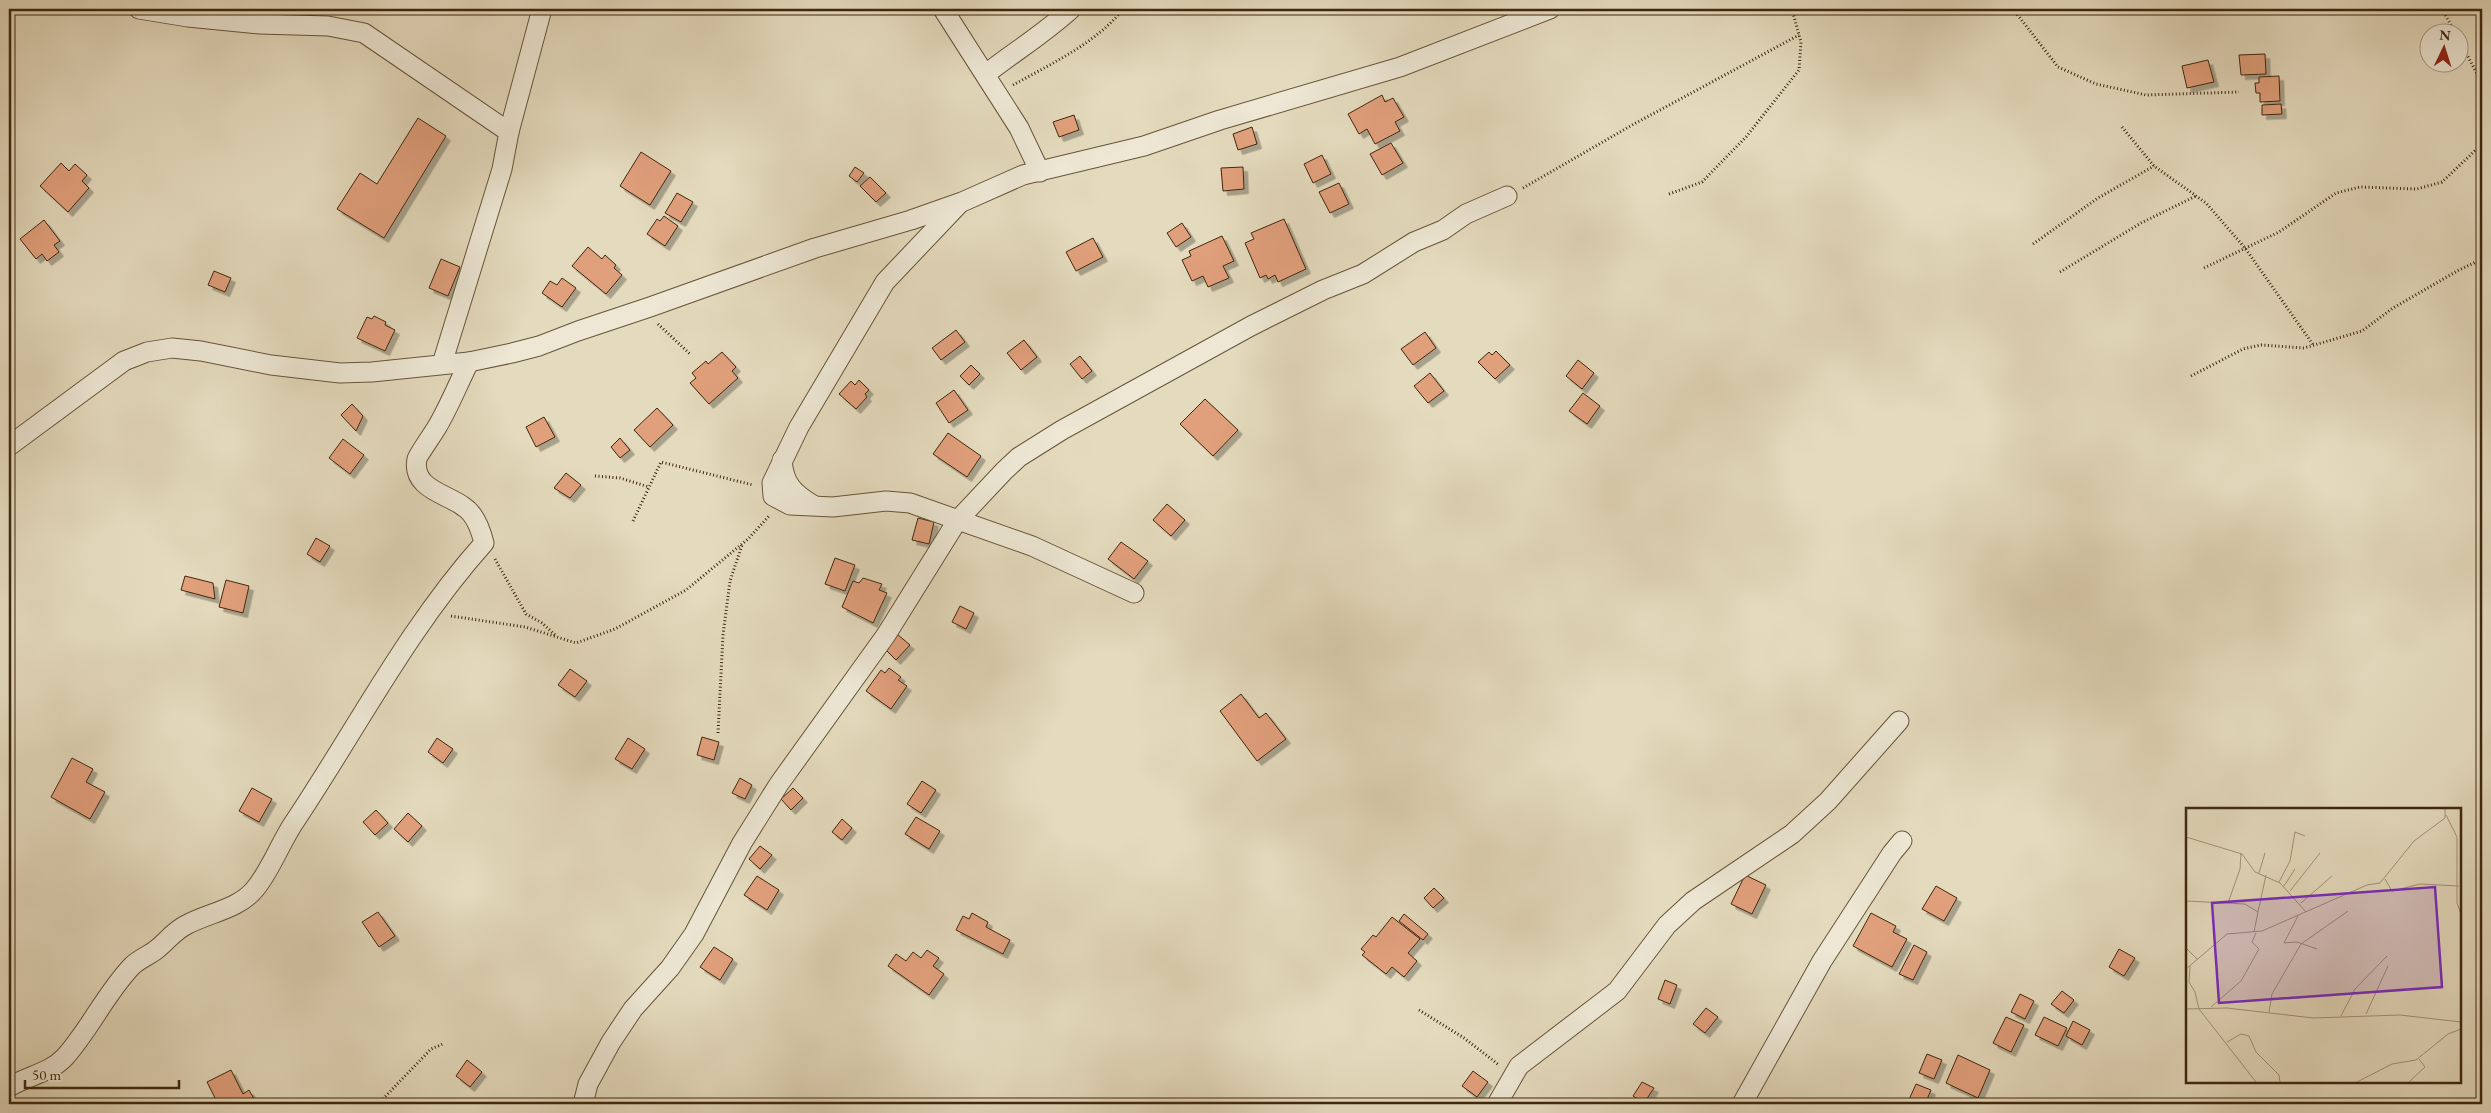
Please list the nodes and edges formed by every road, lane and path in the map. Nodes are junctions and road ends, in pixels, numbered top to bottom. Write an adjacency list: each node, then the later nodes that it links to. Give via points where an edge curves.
1 (139, 9): 10 (street)
2 (542, 9): 19 (street)
3 (944, 9): 14 (street)
4 (1071, 9): 14 (street, via 1054,26)
5 (1123, 9): 17 (path, via 1112,24)
6 (1550, 9): 22 (street, via 1400,67 1144,146)
7 (1792, 9): 12 (path)
8 (2013, 9): 16 (path, via 2058,68 2096,84 2146,95)
9 (2442, 9): 11 (path)
10 (176, 12): 19 (street, via 260,24 328,26 364,34)
11 (2449, 22)
12 (1799, 35): 23 (path, via 1799,70 1746,137 1702,182); 24 (path)
13 (2468, 57): 15 (path)
14 (986, 74): 17 (street)
15 (2482, 83)
16 (2239, 92)
17 (997, 94): 22 (street, via 1019,128)
18 (2122, 127): 21 (path)
19 (509, 132): 36 (street, via 502,169)
20 (2482, 144): 28 (path, via 2442,182 2417,188 2360,187 2336,194 2279,232)
21 (2154, 166): 25 (path); 27 (path, via 2098,198)
22 (1040, 172): 26 (street, via 1002,183)
23 (1669, 194)
24 (1507, 196): 45 (street, via 1466,214 1362,274 1251,326 1062,430 1019,457)
25 (2196, 196): 28 (path); 31 (path, via 2141,222)
26 (962, 202): 32 (street, via 806,251); 39 (street, via 884,282)
27 (2033, 244)
28 (2245, 248): 30 (path); 33 (path)
29 (2482, 259): 33 (path, via 2393,308 2362,331)
30 (2204, 268)
31 (2060, 272)
32 (643, 309): 34 (path); 35 (street, via 539,346)
33 (2314, 346): 37 (path, via 2261,345 2243,349)
34 (690, 354)
35 (468, 362): 36 (street); 46 (street, via 438,427 417,458 417,469 425,485 465,507 480,529)
36 (442, 364): 38 (street, via 340,373 272,366 201,351 172,348 147,352 124,361)
37 (2191, 376)
38 (9, 446)
39 (782, 460): 42 (street); 43 (street, via 784,477)
40 (594, 476): 41 (path, via 620,478)
41 (649, 487): 42 (path, via 661,462); 44 (path)
42 (776, 496): 43 (street, via 790,505); 47 (path)
43 (812, 506): 45 (street, via 910,504)
44 (633, 521)
45 (957, 521): 48 (street, via 1032,546); 59 (street, via 880,642 742,843 694,934 620,1028 588,1084)
46 (484, 543): 49 (street, via 451,580); 50 (path, via 503,570 526,614)
47 (742, 544): 50 (path, via 686,590 615,629 576,643); 52 (path, via 730,581 723,635)
48 (1134, 594)
49 (428, 613): 50 (path, via 525,627); 57 (street, via 247,899 175,931 159,948 133,965 64,1058 40,1074)
50 (557, 637)
51 (1899, 721): 56 (street, via 1828,801 1792,834 1693,901 1667,925 1617,991 1519,1066)
52 (718, 733)
53 (1902, 841): 61 (street, via 1822,961)
54 (1419, 1010): 56 (path, via 1464,1038)
55 (443, 1044): 58 (path, via 431,1050)
56 (1513, 1076): 60 (street)
57 (9, 1087)
58 (378, 1104)
59 (583, 1104)
60 (1497, 1104)
61 (1742, 1104)

